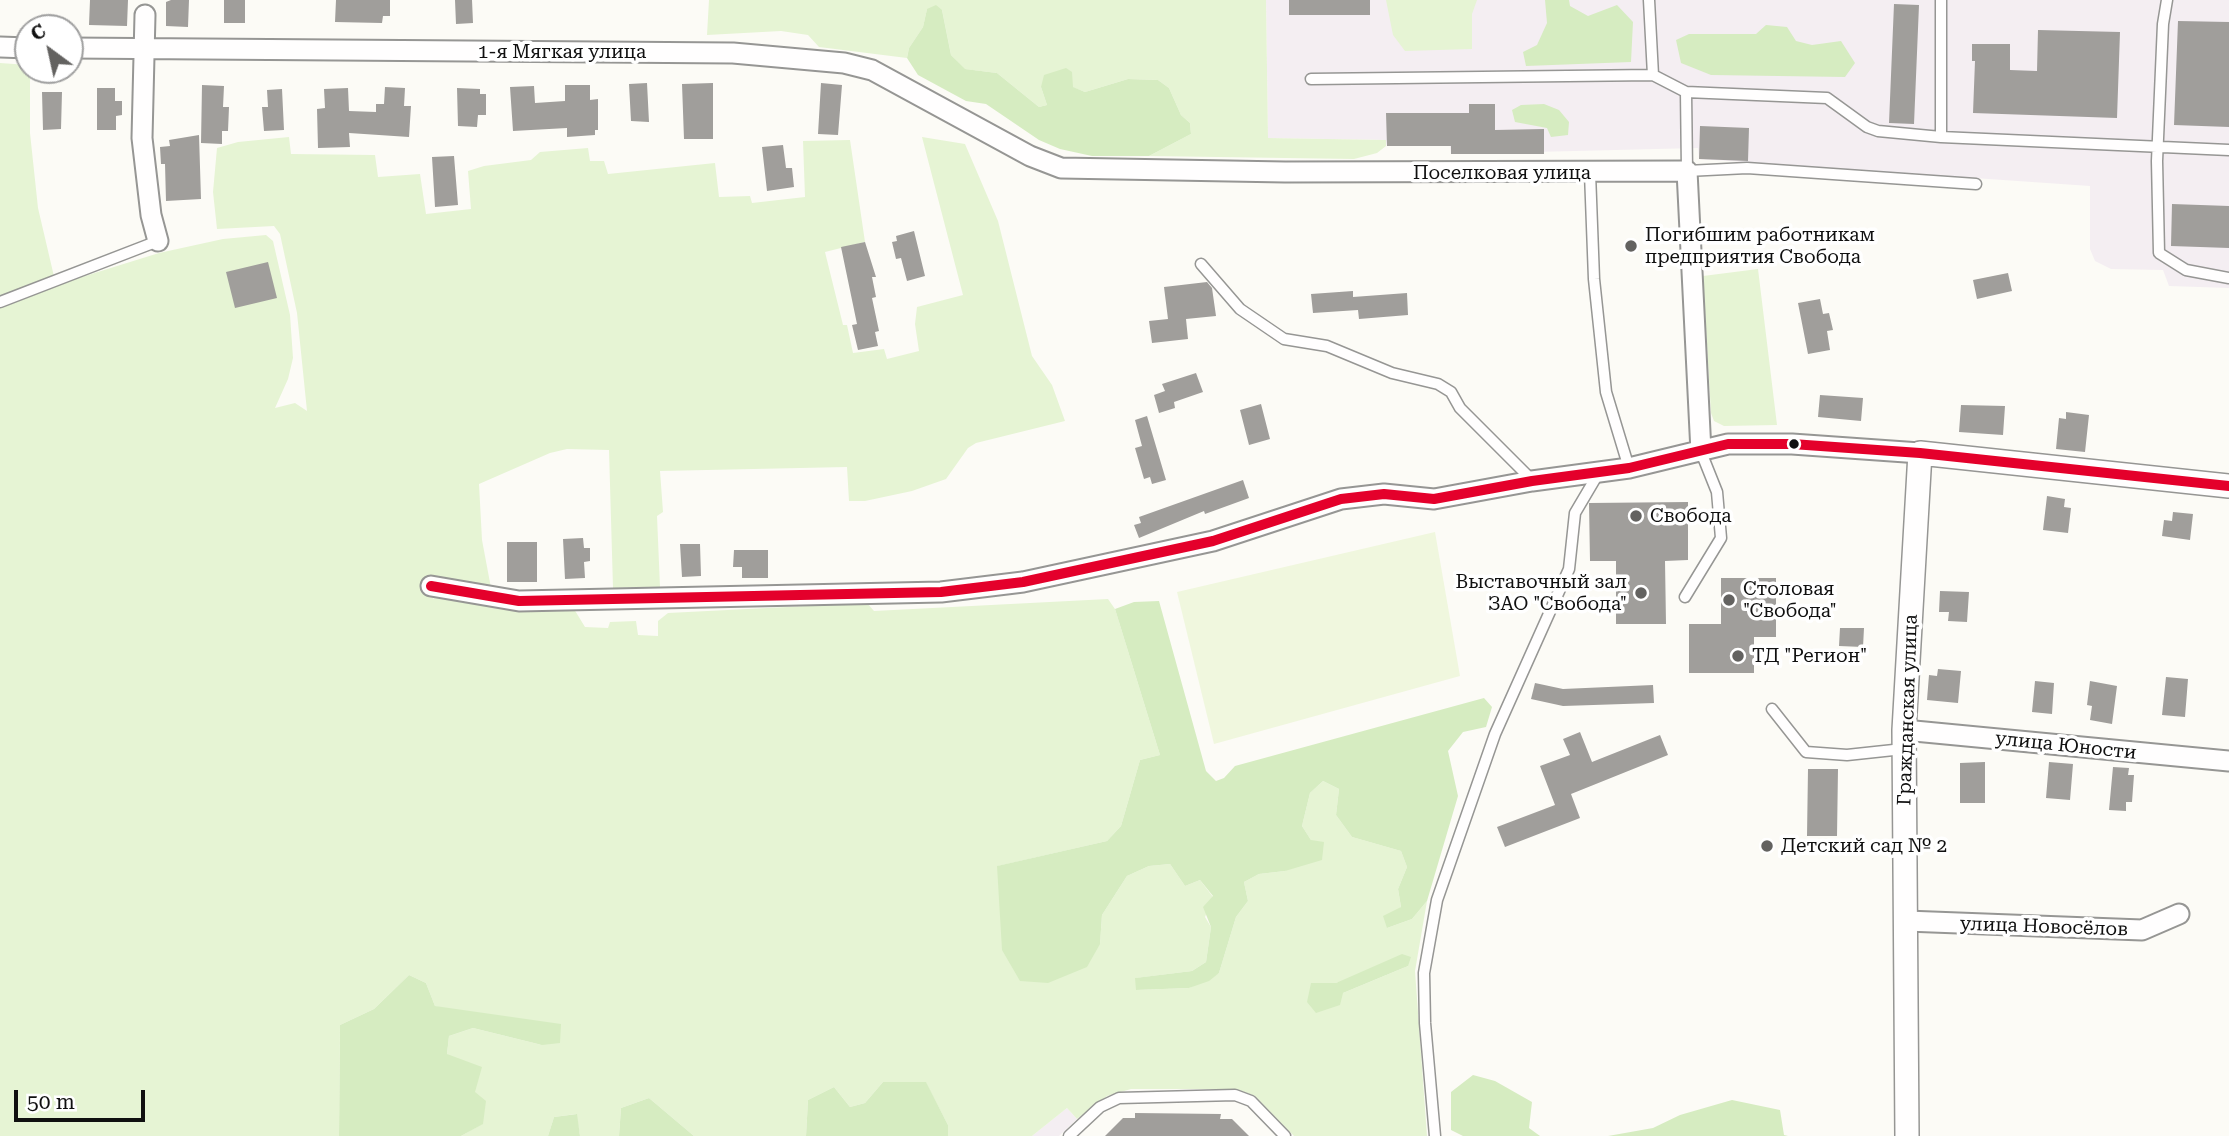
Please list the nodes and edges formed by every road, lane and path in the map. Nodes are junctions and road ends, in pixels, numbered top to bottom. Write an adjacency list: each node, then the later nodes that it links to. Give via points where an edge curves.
1 (1649, 0): 7 (lane)
2 (1941, 0): 10 (lane)
3 (2167, 0): 11 (lane)
4 (145, 15): 6 (street)
5 (84, 48): 6 (street, 1-я Мягкая улица)
6 (143, 50): 13 (street, 1-я Мягкая улица, via 733,53 844,63 901,83); 17 (street, via 143,149)
7 (1653, 75): 8 (lane); 9 (lane)
8 (1311, 79)
9 (1685, 92): 10 (lane, via 1827,98 1867,127); 14 (lane)
10 (1941, 137): 11 (lane)
11 (2158, 146): 12 (lane); 19 (lane, via 2160,253 2186,270)
12 (2229, 150)
13 (1030, 156): 15 (street, Поселковая улица, via 1061,168 1101,170)
14 (1687, 171): 15 (street, Поселковая улица); 16 (lane, Поселковая улица, via 1747,168); 21 (street)
15 (1590, 173): 23 (lane, via 1594,279 1606,392)
16 (1976, 184)
17 (158, 241): 20 (lane)
18 (1201, 264): 25 (lane, via 1240,309 1284,339 1327,346 1451,392 1460,408)
19 (2229, 278)
20 (0, 302)
21 (1701, 452): 22 (street, via 1728,444 1792,444); 23 (street); 28 (lane, via 1717,492 1721,538)
22 (1920, 453): 26 (street); 30 (street, Гражданская улица)
23 (1629, 468): 24 (street)
24 (1598, 474): 25 (street); 36 (lane, via 1575,513 1569,569 1495,734 1435,910 1424,973)
25 (1532, 481): 27 (street, via 1434,499 1384,494 1341,499 1213,541 1023,582 941,592 519,601)
26 (2229, 486)
27 (431, 586)
28 (1685, 597)
29 (1772, 709): 30 (lane, via 1806,752 1847,755)
30 (1904, 739): 31 (street, улица Юности); 33 (street, Гражданская улица)
31 (2229, 761)
32 (2179, 914): 33 (street, улица Новосёлов, via 2142,930)
33 (1906, 921): 37 (street, Гражданская улица)
34 (1069, 1136): 35 (lane, via 1100,1107 1119,1098 1222,1095 1251,1101)
35 (1285, 1136)
36 (1434, 1136)
37 (1907, 1136)

